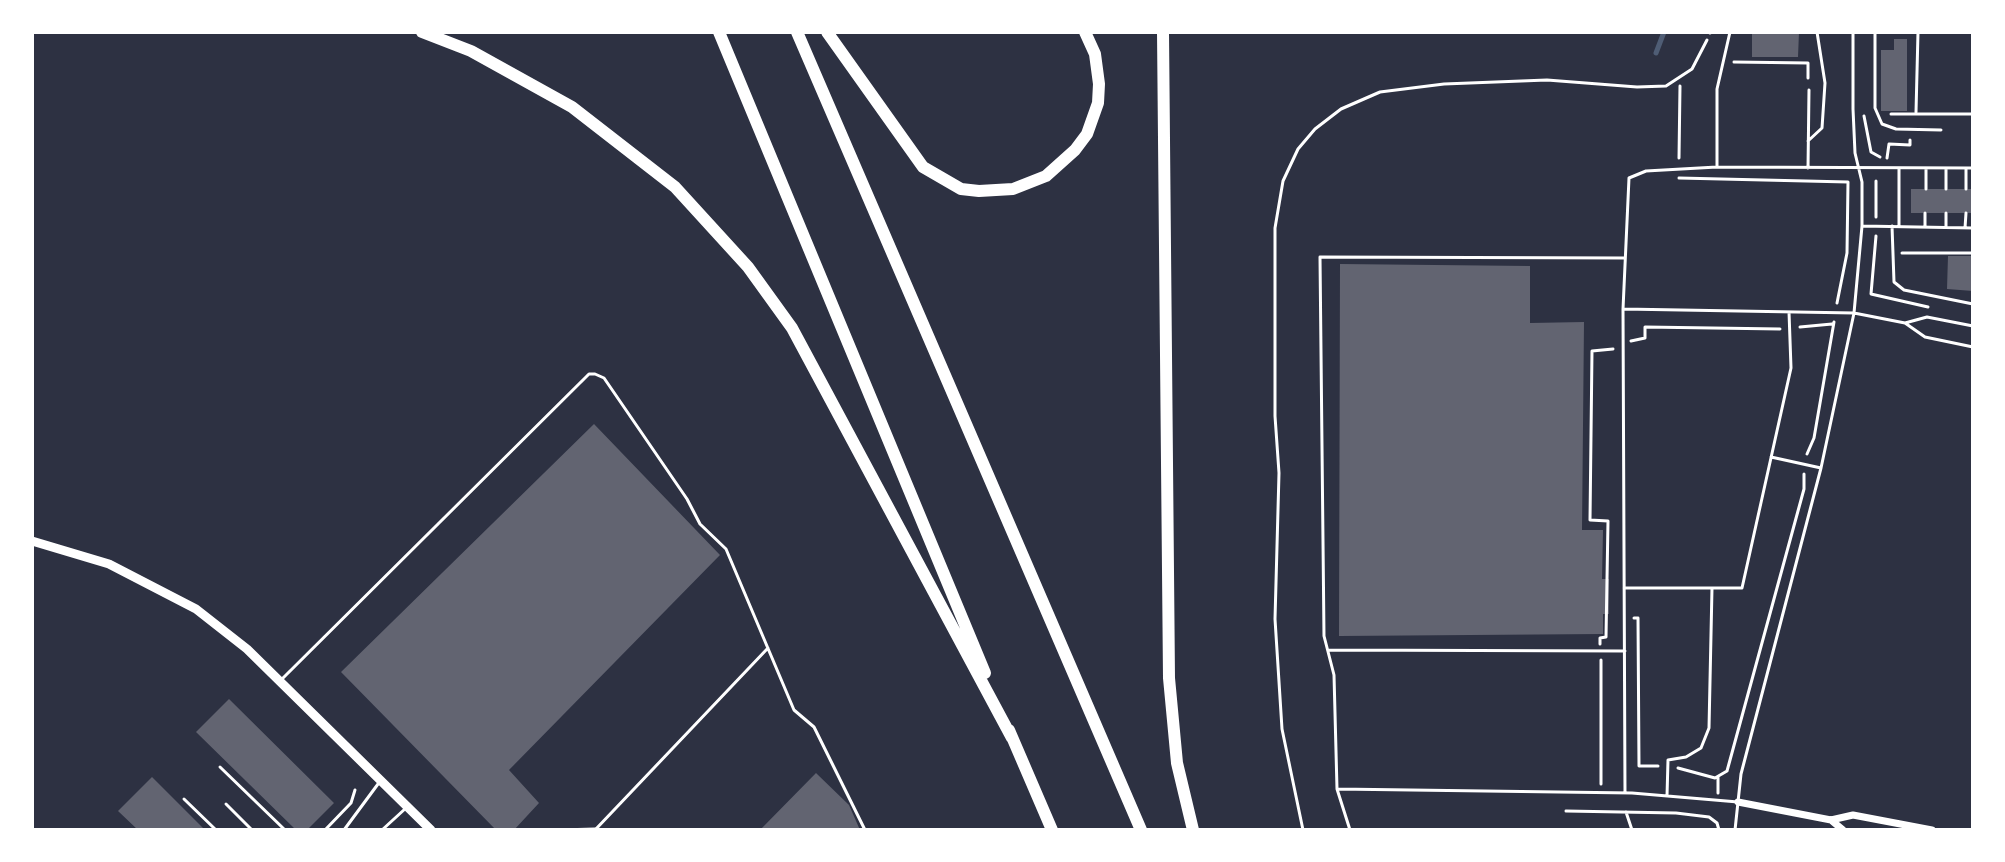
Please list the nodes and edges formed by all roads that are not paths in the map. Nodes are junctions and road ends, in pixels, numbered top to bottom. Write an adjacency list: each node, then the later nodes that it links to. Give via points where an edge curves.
1 (422, 32): 52 (highway, via 471,51 572,107 675,187 748,267 792,328)
2 (719, 32): 52 (highway)
3 (797, 32): 69 (highway)
4 (827, 32): 5 (highway, via 923,167 961,189 979,191 1013,189 1046,176 1087,134 1099,84)
5 (1085, 32)
6 (1163, 32): 70 (highway, via 1169,678 1177,763)
7 (1730, 32): 14 (lane, via 1717,89)
8 (1817, 32): 13 (lane, via 1825,83 1822,128)
9 (1853, 32): 16 (lane)
10 (1875, 32): 12 (lane, via 1875,108 1882,124)
11 (1809, 90): 13 (lane)
12 (1941, 130)
13 (1808, 141): 15 (lane)
14 (1717, 167): 15 (lane); 35 (lane, via 1646,171 1629,178)
15 (1808, 168): 16 (lane)
16 (1859, 168): 17 (lane); 28 (lane)
17 (1899, 168): 18 (lane); 30 (lane)
18 (1926, 168): 19 (lane); 22 (lane)
19 (1946, 168): 20 (lane); 23 (lane)
20 (1966, 168): 21 (lane); 24 (lane)
21 (1973, 168)
22 (1926, 189)
23 (1946, 189)
24 (1966, 189)
25 (1925, 213): 31 (lane)
26 (1946, 213): 32 (lane)
27 (1966, 213): 33 (lane)
28 (1862, 226): 29 (lane); 39 (lane)
29 (1892, 226): 30 (lane); 36 (lane, via 1894,282 1904,290)
30 (1899, 226): 31 (lane)
31 (1925, 227): 32 (lane)
32 (1946, 227): 33 (lane)
33 (1965, 228): 34 (lane)
34 (1973, 228)
35 (1625, 258): 37 (lane); 49 (lane, via 1320,257)
36 (1973, 304)
37 (1623, 309): 38 (lane); 46 (lane)
38 (1789, 312): 39 (lane); 43 (lane, via 1791,368)
39 (1854, 313): 40 (lane); 44 (lane)
40 (1905, 323): 41 (lane, via 1927,317); 42 (lane, via 1925,337)
41 (1973, 326)
42 (1973, 347)
43 (1771, 457): 44 (lane); 47 (lane, via 1742,588)
44 (1821, 468): 57 (lane)
45 (32, 541): 51 (street, via 109,564 168,592 222,628)
46 (1624, 588): 47 (lane); 50 (lane)
47 (1712, 588): 56 (lane, via 1709,728 1701,748 1668,760)
48 (768, 648): 51 (lane, via 726,549 700,524 604,378 589,374); 66 (lane); 67 (lane, via 794,710 814,727)
49 (1327, 650): 50 (lane); 54 (lane, via 1334,675)
50 (1625, 651): 55 (lane)
51 (280, 682): 53 (street)
52 (1012, 738): 68 (highway)
53 (381, 781): 59 (street); 62 (lane)
54 (1337, 789): 55 (lane); 71 (lane)
55 (1625, 793): 56 (lane)
56 (1667, 796): 57 (lane)
57 (1738, 802): 60 (street); 72 (lane)
58 (226, 804): 61 (lane)
59 (407, 807): 63 (lane); 64 (street)
60 (1831, 820): 73 (street); 74 (street, via 1853,815)
61 (252, 830)
62 (344, 830)
63 (382, 830)
64 (431, 830)
65 (560, 830): 66 (lane)
66 (595, 830)
67 (865, 830)
68 (1052, 830)
69 (1141, 830)
70 (1193, 830)
71 (1350, 830)
72 (1735, 830)
73 (1843, 830)
74 (1932, 830)

